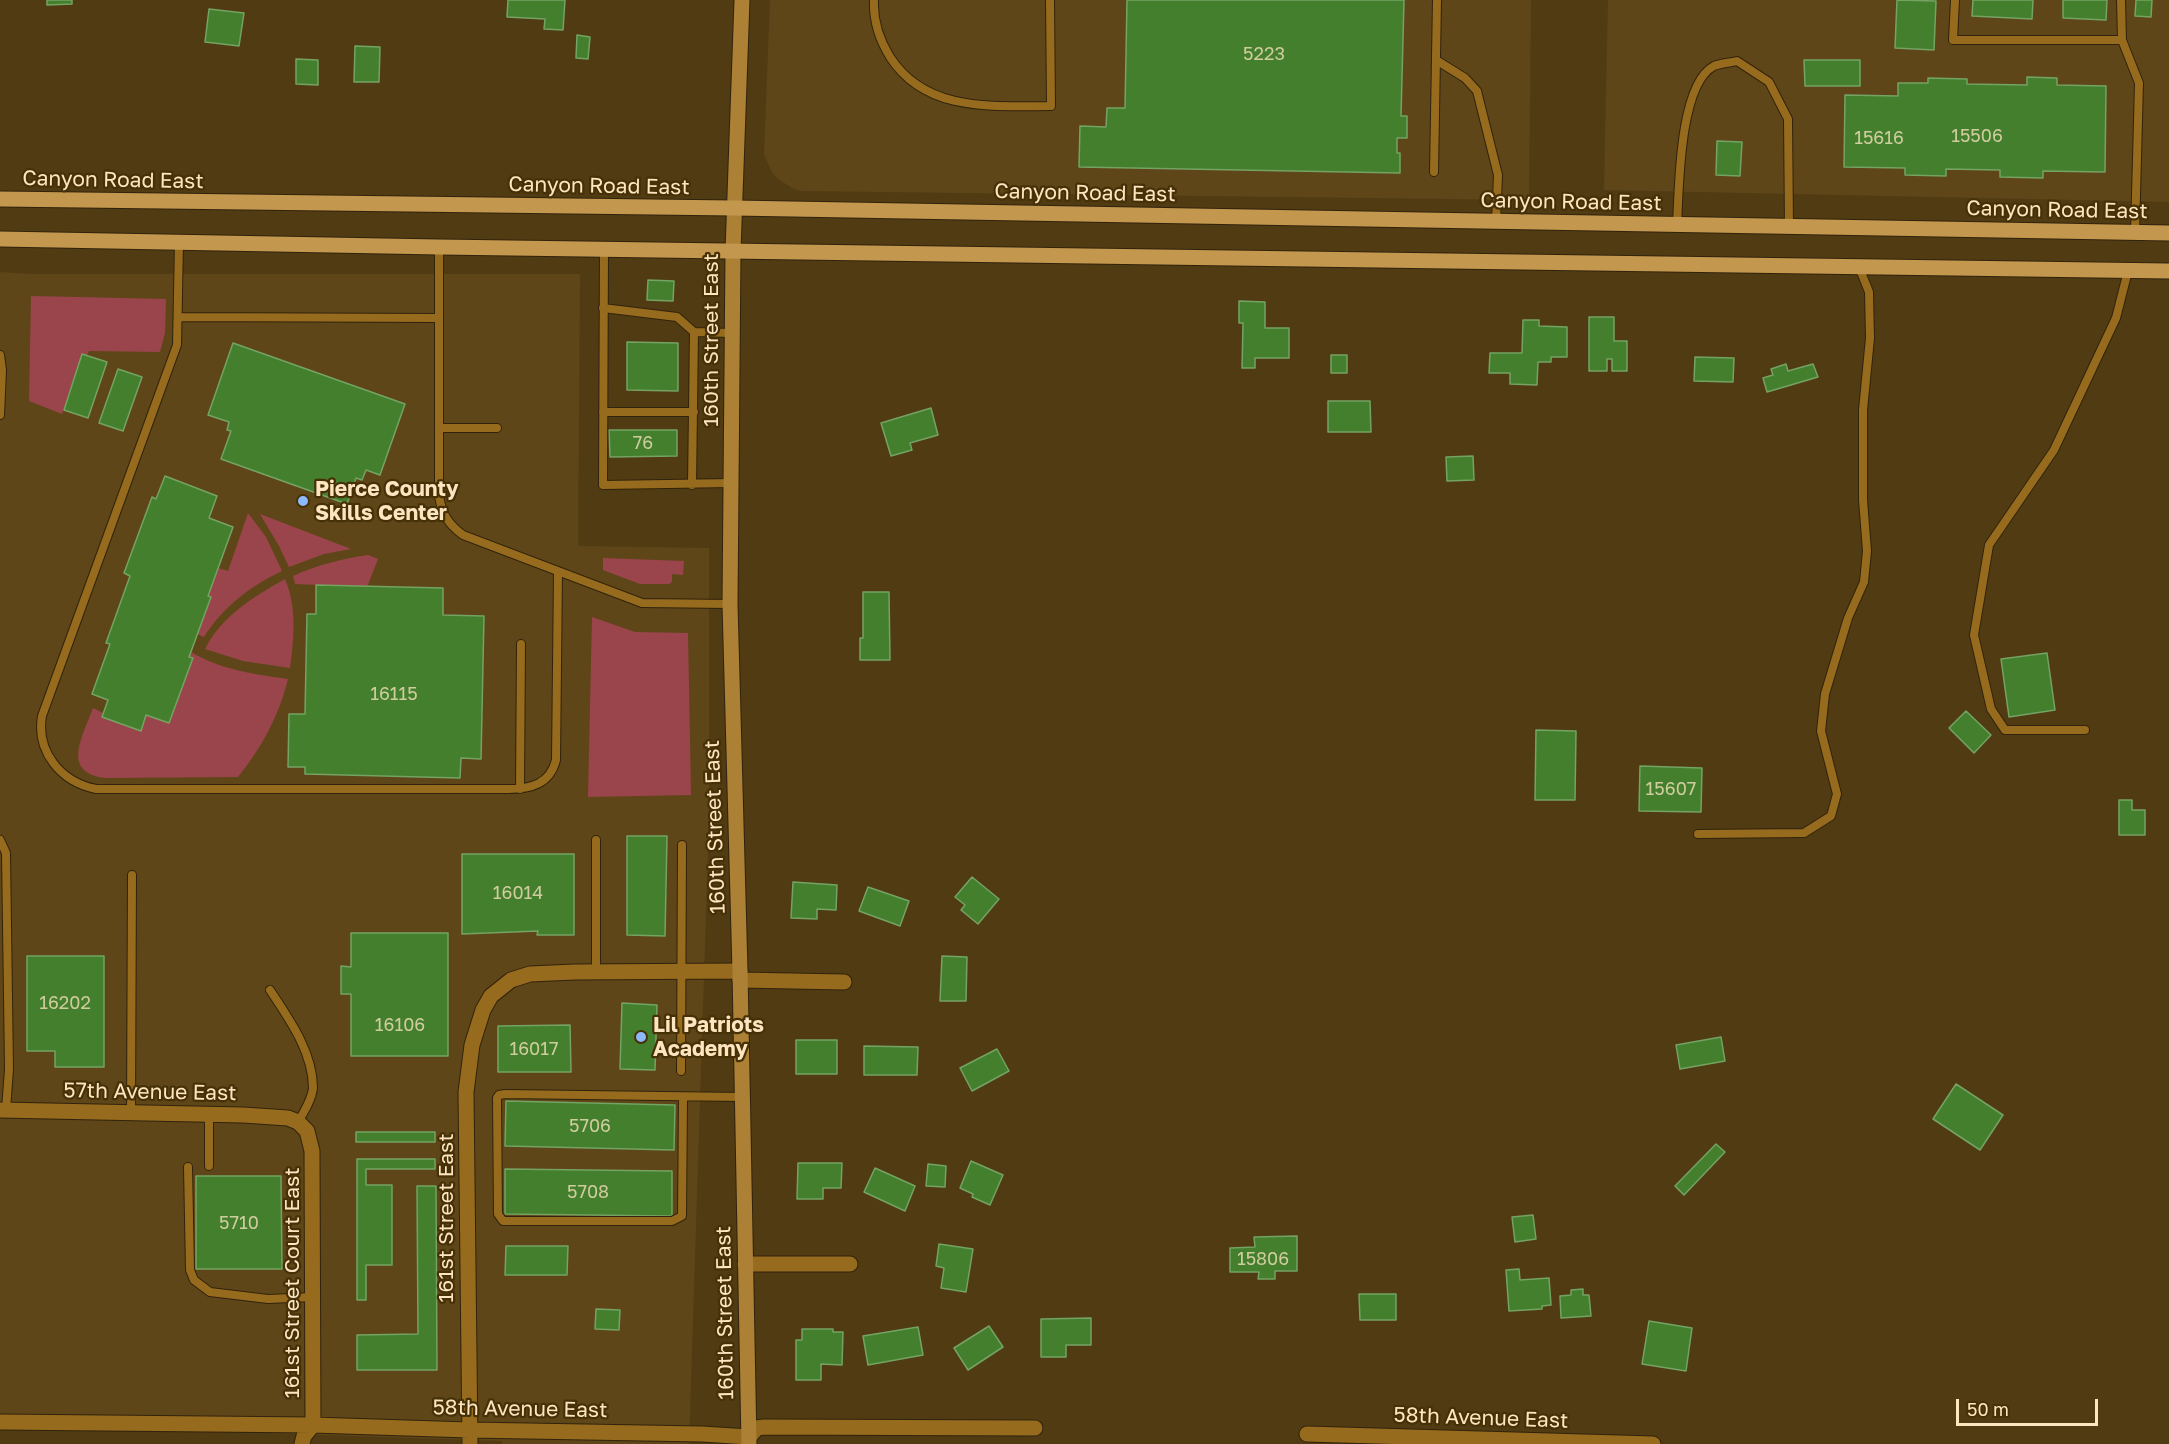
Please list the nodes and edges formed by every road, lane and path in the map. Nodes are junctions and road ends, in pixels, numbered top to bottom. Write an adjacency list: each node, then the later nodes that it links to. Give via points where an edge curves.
1 (742, 0): 11 (main road, 160th Street East)
2 (874, 0): 3 (lane, via 877,31 903,73 946,100 981,106 1051,105)
3 (1050, 0)
4 (1437, 0): 8 (lane)
5 (1955, 0): 7 (lane, via 1953,40)
6 (2121, 0): 7 (lane)
7 (2122, 40): 15 (lane, via 2139,83)
8 (1436, 60): 9 (lane); 12 (lane, via 1466,78 1477,91 1498,175)
9 (1434, 172)
10 (0, 199): 11 (main road, Canyon Road East)
11 (734, 208): 12 (main road, Canyon Road East); 21 (main road, 160th Street East)
12 (1496, 222): 13 (main road, Canyon Road East)
13 (1677, 225): 14 (main road, Canyon Road East); 14 (lane, via 1684,125 1696,86 1713,67 1737,61 1769,82 1788,119)
14 (1789, 227): 15 (main road, Canyon Road East)
15 (2135, 232): 16 (main road, Canyon Road East)
16 (2169, 233)
17 (0, 239): 18 (main road)
18 (179, 242): 19 (main road); 26 (lane)
19 (439, 247): 20 (main road); 27 (lane)
20 (604, 249): 21 (main road); 25 (lane)
21 (733, 251): 22 (main road); 29 (main road, 160th Street East)
22 (1858, 267): 23 (main road); 43 (lane, via 1869,292 1870,338 1863,410 1867,551 1864,582 1848,618 1825,694 1821,731 1837,794 1831,816 1804,833)
23 (2128, 271): 24 (main road); 41 (lane, via 2116,318 2054,450 1989,545 1974,635 1991,709 2005,730)
24 (2169, 272)
25 (603, 308): 28 (lane, via 678,317); 31 (lane)
26 (179, 317): 27 (lane); 42 (lane, via 177,345 42,716 41,737 52,762 70,780 96,789)
27 (439, 318): 34 (lane)
28 (694, 332): 29 (lane); 32 (lane)
29 (732, 333): 36 (main road, 160th Street East)
30 (0, 355): 33 (lane)
31 (603, 412): 32 (lane); 37 (lane, via 603,485)
32 (694, 412): 37 (lane)
33 (0, 415)
34 (439, 428): 35 (lane); 38 (lane, via 439,496 451,526 463,535)
35 (497, 428)
36 (731, 483): 37 (lane); 39 (main road, 160th Street East)
37 (692, 485)
38 (558, 572): 39 (lane, via 642,603); 42 (lane, via 556,760 549,777)
39 (730, 604): 50 (main road, 160th Street East)
40 (521, 644): 42 (lane)
41 (2085, 730)
42 (520, 789)
43 (1698, 834)
44 (0, 840): 56 (lane, via 6,853 9,1070)
45 (596, 840): 48 (lane)
46 (682, 845): 49 (lane)
47 (132, 875): 57 (lane)
48 (596, 972): 49 (street); 69 (street, 161st Street East, via 530,974 511,980 491,996 472,1045 466,1092)
49 (681, 972): 50 (street); 53 (lane)
50 (740, 976): 51 (street); 55 (main road, 160th Street East)
51 (844, 982)
52 (270, 990): 59 (lane, via 294,1026 310,1064 313,1089)
53 (681, 1071)
54 (683, 1097): 54 (lane, via 499,1095 498,1214 503,1221 679,1219); 55 (lane)
55 (742, 1097): 62 (main road, 160th Street East)
56 (3, 1110): 57 (street, 57th Avenue East)
57 (131, 1113): 58 (street, 57th Avenue East)
58 (209, 1114): 59 (street, 57th Avenue East, via 288,1118); 60 (lane)
59 (298, 1122): 64 (street, 161st Street Court East, via 307,1131 312,1151)
60 (209, 1166)
61 (188, 1167): 64 (lane, via 190,1270 194,1280 210,1292 268,1299)
62 (745, 1264): 63 (street); 70 (main road, 160th Street East)
63 (850, 1264)
64 (313, 1297): 66 (street, 161st Street Court East)
65 (0, 1422): 66 (street, 58th Avenue East)
66 (313, 1425): 69 (street, 58th Avenue East); 73 (street, 161st Street Court East)
67 (1035, 1428): 70 (street, 58th Avenue East, via 764,1427 758,1428)
68 (1307, 1434): 71 (street, 58th Avenue East)
69 (470, 1437): 70 (street, 58th Avenue East, via 702,1434)
70 (749, 1440)
71 (1476, 1441): 72 (street, 58th Avenue East)
72 (1594, 1443): 74 (street, 58th Avenue East)
73 (302, 1444)
74 (1653, 1444)

